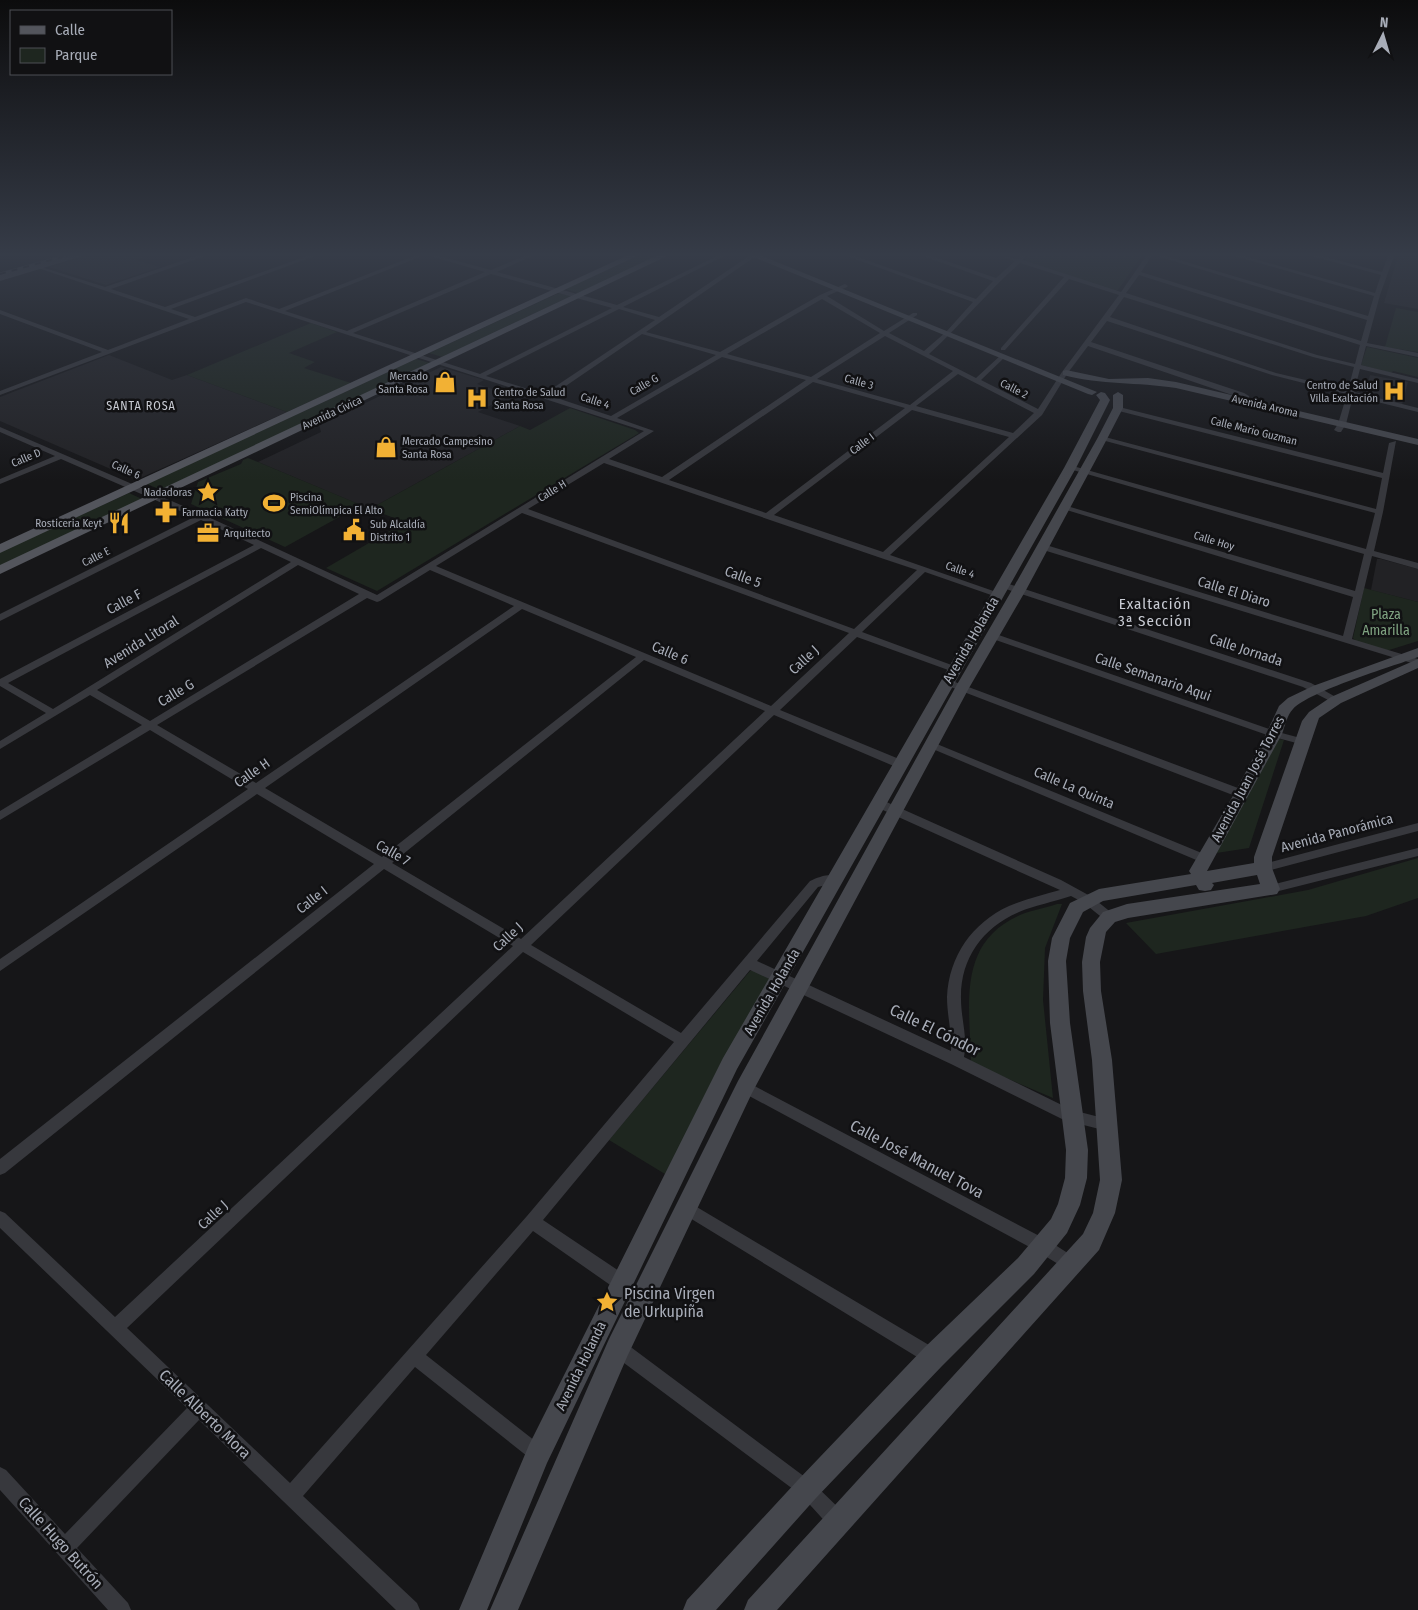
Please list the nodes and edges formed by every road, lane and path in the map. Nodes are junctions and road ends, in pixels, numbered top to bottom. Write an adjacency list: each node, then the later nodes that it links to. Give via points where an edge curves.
1 (51, 331): 23 (street)
2 (163, 331): 23 (street)
3 (341, 331): 19 (street, Calle 4)
4 (351, 331): 19 (street)
5 (472, 331): 28 (main road, Avenida Cívica)
6 (504, 331): 29 (main road, Avenida Cívica)
7 (569, 331): 32 (street)
8 (762, 331): 27 (street, Calle G)
9 (881, 331): 20 (street, Calle 2)
10 (887, 331): 20 (street)
11 (950, 331): 24 (street, Avenida Aroma); 25 (street)
12 (1021, 331): 24 (street)
13 (1097, 331): 21 (street)
14 (1145, 331): 41 (street, via 1274,374)
15 (1238, 331): 30 (street)
16 (1324, 331): 22 (street)
17 (1368, 331): 22 (street)
18 (640, 332): 27 (street, Calle 3); 42 (street)
19 (347, 333): 28 (street, Calle 4)
20 (884, 333): 25 (street, Calle 2); 34 (street)
21 (1088, 343): 33 (street); 43 (street, via 1241,396)
22 (1365, 344): 26 (street); 30 (street)
23 (107, 352): 38 (street)
24 (1003, 352): 33 (street, Avenida Aroma); 35 (street)
25 (925, 354): 31 (street, Calle 2)
26 (1418, 354)
27 (722, 355): 34 (street, Calle 3); 47 (street, Calle G)
28 (418, 356): 29 (street, Calle 4); 62 (main road, Avenida Cívica)
29 (439, 362): 32 (street, Calle 4); 63 (main road, Avenida Cívica)
30 (1356, 367): 36 (street); 41 (street)
31 (957, 372): 35 (street, Calle 2); 44 (street, Calle I)
32 (480, 376): 42 (street, Calle 4)
33 (1063, 376): 40 (street, Avenida Aroma); 40 (street, Avenida Aroma); 46 (street)
34 (811, 380): 44 (street, Calle 3); 60 (street)
35 (976, 381): 46 (street, Calle 2)
36 (1418, 381)
37 (0, 385): 38 (street)
38 (10, 389): 39 (street)
39 (0, 393)
40 (1110, 394): 43 (street, Avenida Aroma, via 1162,382); 48 (street, Avenida Aroma, via 1147,387 1170,389); 52 (street, Avenida Holanda); 58 (street, Avenida Holanda); 59 (street, Calle Mario Guzman)
41 (1349, 394): 45 (street); 48 (street)
42 (545, 397): 47 (street, Calle 4)
43 (1246, 401): 48 (street, Avenida Aroma)
44 (910, 407): 51 (street, Calle 3); 67 (street, Calle I)
45 (1418, 410)
46 (1039, 414): 51 (street)
47 (612, 418): 50 (street, Calle 4)
48 (1340, 427): 53 (street, Avenida Aroma); 54 (street, Avenida Aroma)
49 (0, 429): 56 (street, Calle 6)
50 (650, 431): 57 (street, Calle H)
51 (1015, 436): 73 (street)
52 (1102, 438): 58 (street, Avenida Holanda); 66 (street)
53 (1418, 442)
54 (1393, 443): 55 (street, Avenida Aroma); 59 (street)
55 (1418, 449)
56 (61, 456): 61 (street, Calle D); 62 (street, Calle 6)
57 (604, 460): 60 (street, Calle 4); 65 (street, Calle H)
58 (1076, 470): 64 (street, Avenida Holanda); 72 (street); 79 (street, Avenida Holanda)
59 (1385, 476): 66 (street)
60 (663, 480): 67 (street, Calle 4)
61 (0, 482)
62 (133, 487): 63 (street, Calle 6); 71 (main road, Avenida Cívica)
63 (155, 497): 68 (street, Calle 6); 78 (main road, Avenida Cívica)
64 (1064, 508): 70 (street, Avenida Holanda); 81 (street, Calle Hoy)
65 (522, 510): 76 (street, Calle H); 85 (street, Calle 5)
66 (1379, 512): 72 (street)
67 (767, 516): 73 (street, Calle 4)
68 (201, 517): 69 (street, Calle 6); 84 (street, Calle E)
69 (261, 545): 74 (street, Calle 6); 91 (street, Calle F)
70 (1043, 546): 79 (street, Avenida Holanda); 87 (street, Calle El Diaro)
71 (0, 549)
72 (1368, 553): 75 (street); 81 (street)
73 (884, 556): 77 (street, Calle 4)
74 (297, 562): 80 (street, Calle 6); 92 (street, Avenida Litoral)
75 (1418, 566)
76 (430, 567): 82 (street, Calle H); 83 (street, Calle 6)
77 (923, 569): 79 (street, Calle 4); 85 (street, Calle J)
78 (0, 570)
79 (1006, 590): 86 (street, Avenida Holanda); 90 (street, Avenida Holanda); 93 (street, Calle Jornada)
80 (366, 594): 82 (street, Calle 6); 97 (street, Calle G)
81 (1357, 595): 87 (street)
82 (377, 599)
83 (521, 605): 88 (street, Calle 6); 103 (street, Calle H)
84 (0, 618)
85 (855, 632): 90 (street, Calle 5); 95 (street, Calle J)
86 (993, 636): 90 (street, Avenida Holanda); 98 (street, Calle Semanario Aqui)
87 (1347, 641): 89 (street, Calle El Diaro)
88 (644, 656): 95 (street, Calle 6); 110 (street, Calle I)
89 (1415, 658): 93 (street, Avenida Juan José Torres); 94 (street)
90 (955, 680): 100 (street, Avenida Holanda); 102 (street, Avenida Holanda); 104 (street, Calle 5)
91 (0, 683): 96 (street)
92 (90, 690): 96 (street, Avenida Litoral); 97 (street, Calle 7)
93 (1318, 690): 94 (street, Calle Jornada); 98 (street, Avenida Juan José Torres, via 1288,705)
94 (1336, 700): 99 (street, via 1314,715)
95 (772, 710): 102 (street, Calle 6); 118 (street, Calle J)
96 (53, 713): 101 (street, Avenida Litoral)
97 (148, 726): 103 (street, Calle 7); 107 (street, Calle G)
98 (1274, 734): 99 (street, Calle Semanario Aqui); 104 (street, Avenida Juan José Torres)
99 (1304, 742): 112 (street, via 1263,857)
100 (932, 745): 106 (street, Avenida Holanda); 111 (street, Calle La Quinta)
101 (0, 746)
102 (900, 764): 105 (street, Avenida Holanda)
103 (256, 789): 110 (street, Calle 7); 120 (street, Calle H)
104 (1242, 794): 111 (street, Avenida Juan José Torres)
105 (878, 803): 106 (street); 113 (street, Avenida Holanda)
106 (897, 810): 115 (street); 122 (street, Avenida Holanda)
107 (0, 816)
108 (1418, 827): 112 (street, Avenida Panorámica)
109 (1418, 852): 114 (street)
110 (382, 864): 118 (street, Calle 7); 128 (street, Calle I)
111 (1202, 868): 112 (street); 115 (street, via 1099,895); 116 (street)
112 (1263, 868): 114 (street)
113 (834, 880): 119 (street, via 814,884); 121 (street, Avenida Holanda)
114 (1271, 889): 116 (street)
115 (1080, 896): 117 (street); 124 (street, via 1012,910 996,919 969,945 961,958 956,979); 126 (street, via 1061,938 1057,961 1060,1023)
116 (1213, 898): 117 (street, via 1127,911)
117 (1109, 917): 127 (street, via 1095,937 1091,962)
118 (522, 946): 123 (street, Calle 7); 135 (street, Calle J)
119 (748, 963): 121 (street, Calle El Cóndor); 123 (street)
120 (0, 966)
121 (781, 977): 122 (street, Calle El Cóndor); 134 (street, Avenida Holanda, via 730,1064)
122 (801, 986): 124 (street, Calle El Cóndor); 125 (street, Avenida Holanda)
123 (682, 1040): 131 (street)
124 (956, 1060): 126 (street, Calle El Cóndor)
125 (745, 1087): 129 (street, Avenida Holanda); 132 (street, Calle José Manuel Tova)
126 (1072, 1117): 127 (street, Calle El Cóndor); 132 (street, via 1077,1150 1076,1178 1059,1226)
127 (1107, 1125): 133 (street, via 1111,1180 1104,1213 1091,1242)
128 (0, 1168)
129 (685, 1206): 136 (street, Avenida Holanda); 138 (street)
130 (0, 1218): 135 (street, Calle Alberto Mora)
131 (532, 1221): 134 (street); 137 (street)
132 (1043, 1246): 133 (street, Calle José Manuel Tova); 138 (street)
133 (1071, 1264): 144 (street)
134 (622, 1283): 140 (street, Avenida Holanda)
135 (114, 1328): 139 (street, Calle Alberto Mora)
136 (618, 1348): 142 (street); 149 (street, Avenida Holanda)
137 (414, 1356): 140 (street); 143 (street)
138 (932, 1357): 142 (street)
139 (199, 1408): 143 (street, Calle Alberto Mora); 145 (street)
140 (538, 1454): 148 (street, Avenida Holanda)
141 (0, 1476): 145 (street, Calle Hugo Butrón)
142 (807, 1489): 144 (street); 150 (street)
143 (291, 1496): 147 (street, Calle Alberto Mora)
144 (838, 1521): 151 (street)
145 (65, 1547): 146 (street, Calle Hugo Butrón)
146 (121, 1610)
147 (410, 1610)
148 (473, 1610)
149 (504, 1610)
150 (697, 1610)
151 (758, 1610)

